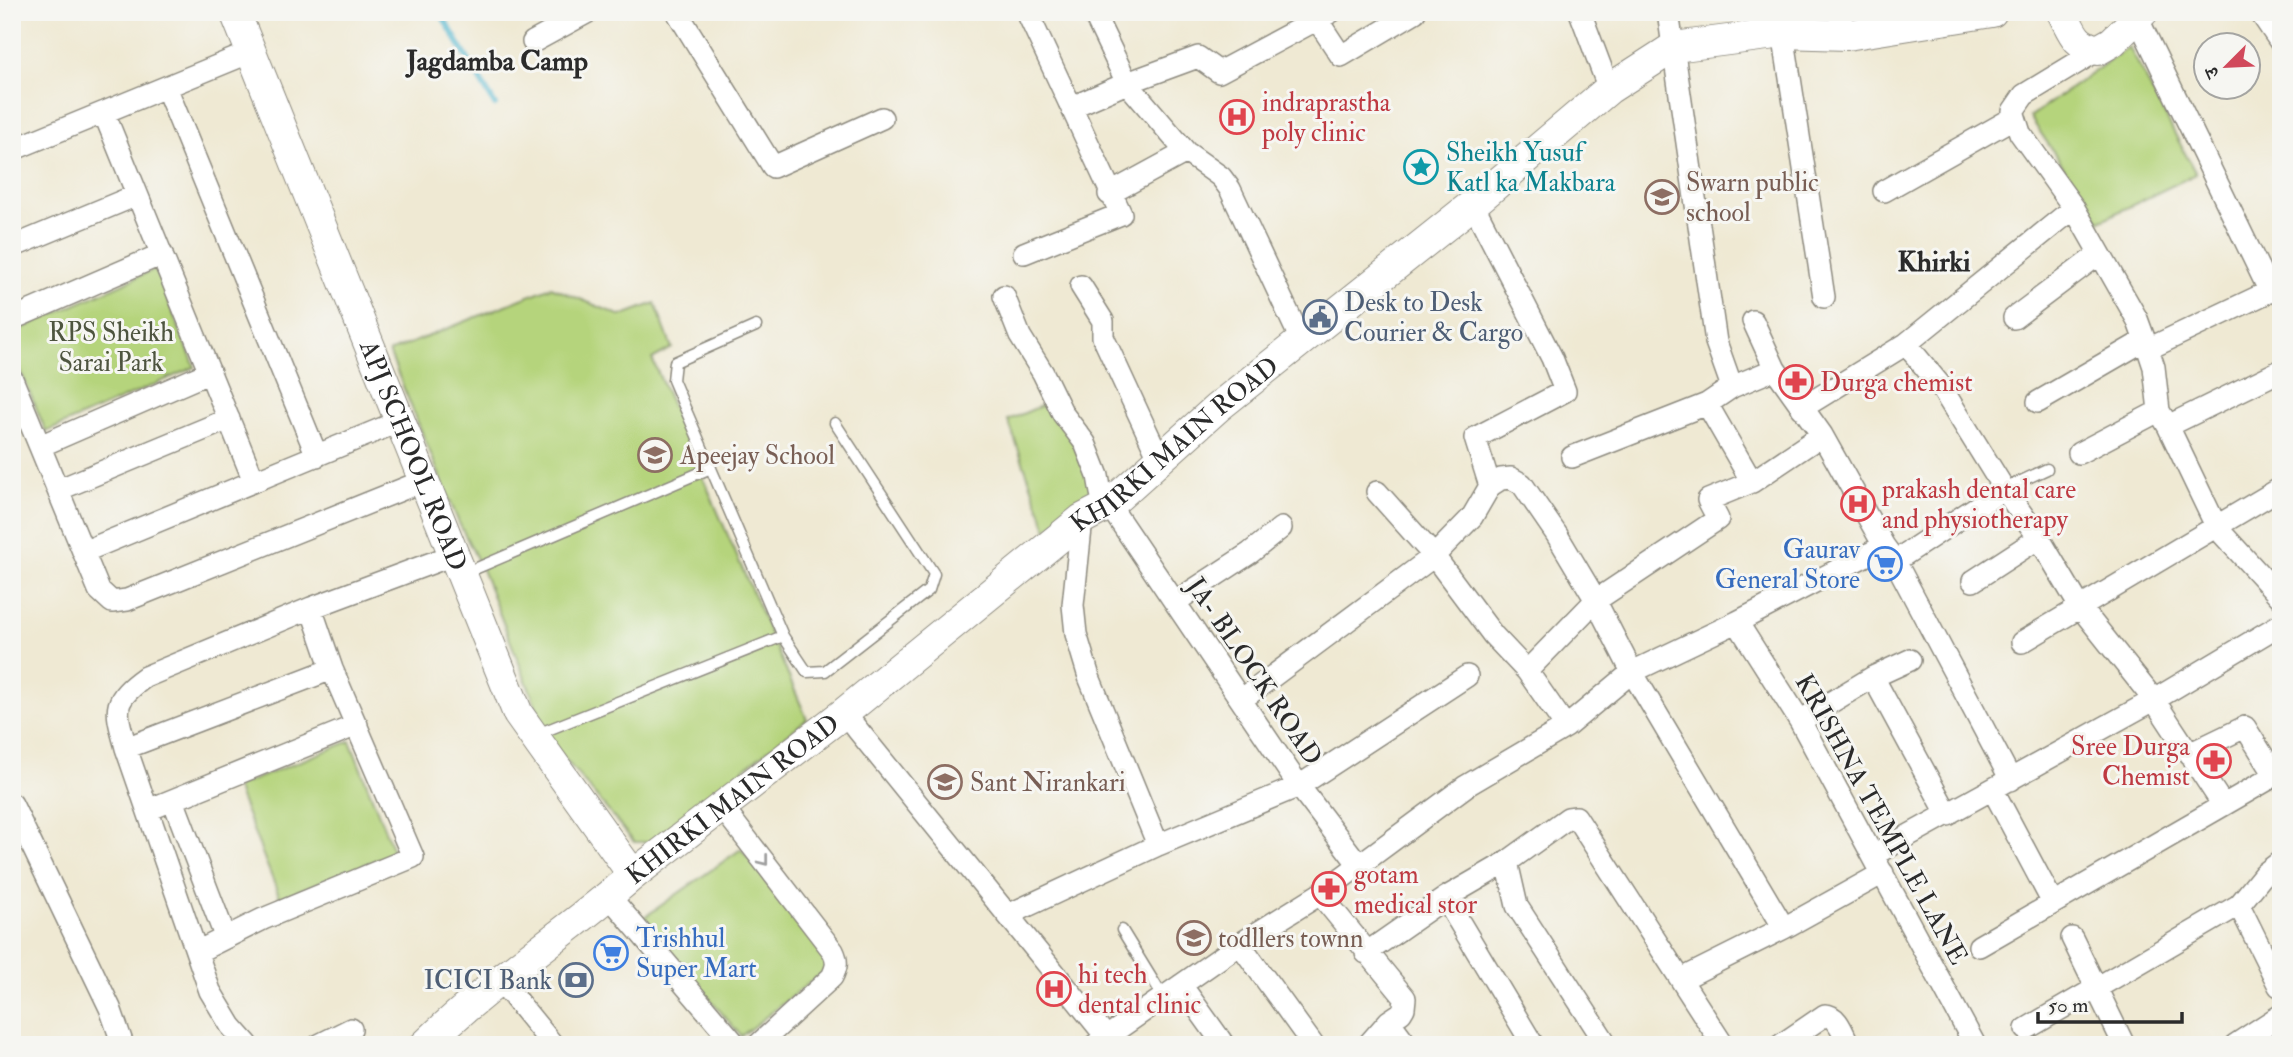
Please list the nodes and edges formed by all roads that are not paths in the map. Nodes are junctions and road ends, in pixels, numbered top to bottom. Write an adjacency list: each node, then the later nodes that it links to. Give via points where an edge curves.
1 (235, 12): 20 (street, APJ SCHOOL ROAD)
2 (587, 12): 16 (street)
3 (677, 12): 27 (street, via 773,167)
4 (1027, 12): 24 (street)
5 (1093, 12): 21 (street)
6 (1415, 12): 13 (street, via 1341,56)
7 (1580, 12): 23 (street)
8 (1668, 12): 18 (street)
9 (1992, 12): 14 (street, KHIRKI MAIN ROAD)
10 (2062, 12): 19 (street, via 2076,40)
11 (2260, 12): 17 (street)
12 (2140, 14): 19 (street); 40 (street)
13 (1320, 15): 21 (street, via 1219,72 1198,57)
14 (1843, 23): 15 (street, KHIRKI MAIN ROAD)
15 (1783, 33): 18 (street, KHIRKI MAIN ROAD); 42 (street)
16 (533, 42)
17 (2281, 43)
18 (1674, 47): 23 (street, KHIRKI MAIN ROAD); 54 (street, via 1716,342)
19 (2098, 50): 26 (street, via 2024,96 2013,111)
20 (251, 52): 22 (street); 60 (street, APJ SCHOOL ROAD)
21 (1127, 83): 24 (street); 29 (street)
22 (166, 87): 25 (street); 65 (street)
23 (1609, 89): 33 (street, KHIRKI MAIN ROAD)
24 (1072, 107): 31 (street)
25 (103, 113): 28 (street); 32 (street)
26 (2015, 117): 30 (street); 34 (street, via 2020,134)
27 (882, 118)
28 (12, 150)
29 (1186, 152): 31 (street); 47 (street, via 1221,177 1234,195)
30 (1884, 191)
31 (1110, 194): 36 (street, via 1121,214)
32 (137, 195): 35 (street); 37 (street)
33 (1474, 204): 47 (street, KHIRKI MAIN ROAD); 73 (street, via 1564,391 1475,438)
34 (2074, 208): 38 (street); 48 (street)
35 (12, 247)
36 (1024, 253)
37 (162, 254): 43 (street); 52 (street)
38 (2099, 254): 44 (street); 49 (street)
39 (1081, 286): 67 (street, via 1103,321 1103,337)
40 (2275, 289): 49 (street)
41 (1004, 296): 78 (street, JA- BLOCK ROAD, via 1020,336 1063,414 1085,443)
42 (1824, 297)
43 (12, 318)
44 (2014, 318)
45 (1753, 321): 50 (street)
46 (756, 326): 68 (lane, via 675,362 673,380)
47 (1301, 340): 67 (street, KHIRKI MAIN ROAD)
48 (1906, 344): 57 (street); 75 (street, via 1939,384)
49 (2147, 345): 55 (street); 59 (street)
50 (1775, 369): 54 (street); 57 (street)
51 (2280, 371): 59 (street)
52 (210, 373): 58 (street); 63 (street)
53 (12, 379): 63 (street)
54 (1732, 387): 56 (street)
55 (2038, 402)
56 (1707, 404): 66 (street); 72 (street)
57 (1802, 408): 62 (street)
58 (229, 419): 70 (street); 76 (street)
59 (2163, 419): 64 (street); 81 (street)
60 (400, 421): 65 (street); 71 (street, APJ SCHOOL ROAD)
61 (835, 422): 95 (lane, via 934,574 929,590 825,671 807,672)
62 (1822, 435): 72 (street); 84 (street)
63 (40, 446): 76 (street)
64 (2079, 453)
65 (317, 456): 70 (street)
66 (1572, 457)
67 (1159, 458): 78 (street, KHIRKI MAIN ROAD)
68 (711, 468): 86 (lane); 95 (lane)
69 (2047, 469): 75 (lane)
70 (254, 481): 83 (street)
71 (423, 481): 83 (street, via 127,600 112,602 99,590); 86 (street, APJ SCHOOL ROAD)
72 (1752, 482): 89 (street, via 1708,500 1718,519)
73 (1490, 485): 85 (street, via 1472,517); 89 (street, via 1511,478 1522,484)
74 (2281, 488): 81 (street)
75 (2004, 489): 82 (street); 84 (street)
76 (58, 490): 83 (street)
77 (1377, 492): 85 (street)
78 (1109, 505): 79 (street, KHIRKI MAIN ROAD); 90 (street, JA- BLOCK ROAD)
79 (1082, 519): 105 (street, KHIRKI MAIN ROAD); 121 (street, via 1073,606 1076,634)
80 (1281, 528): 90 (street)
81 (2217, 528): 88 (street); 91 (street)
82 (2039, 538): 87 (street); 91 (street)
83 (83, 552)
84 (1889, 554): 93 (street); 113 (street)
85 (1434, 556): 99 (street, via 1493,635); 103 (street)
86 (457, 565): 92 (street); 109 (street, APJ SCHOOL ROAD, via 517,714)
87 (1973, 581)
88 (2281, 597)
89 (1595, 601): 99 (street); 100 (street)
90 (1174, 602): 103 (street, JA- BLOCK ROAD)
91 (2080, 607): 96 (street); 104 (street)
92 (312, 608): 98 (street); 110 (street, via 145,677 126,691 117,715)
93 (1737, 622): 100 (street); 106 (street, KRISHNA TEMPLE LANE)
94 (2281, 624): 104 (street)
95 (783, 636): 109 (lane)
96 (2022, 642)
97 (1910, 660): 102 (street)
98 (332, 669): 107 (street); 110 (street)
99 (1527, 671): 108 (street)
100 (1632, 672): 108 (street); 133 (street)
101 (1468, 676): 114 (street)
102 (1873, 677): 106 (street); 120 (street)
103 (1241, 700): 114 (street, JA- BLOCK ROAD)
104 (2154, 700): 111 (street); 113 (street)
105 (844, 713): 118 (street, KHIRKI MAIN ROAD); 132 (street)
106 (1800, 721): 124 (street, KRISHNA TEMPLE LANE)
107 (357, 725): 115 (street); 135 (street, via 413,857)
108 (1566, 727): 125 (street, via 1466,786)
109 (533, 736): 126 (street, APJ SCHOOL ROAD)
110 (126, 748): 119 (street)
111 (2189, 754): 112 (street, via 2245,727); 117 (street)
112 (2278, 773): 117 (street)
113 (2002, 785): 120 (street); 130 (street)
114 (1299, 786): 121 (street); 125 (street, JA- BLOCK ROAD)
115 (173, 800): 119 (street); 135 (street)
116 (12, 804): 152 (street, via 110,1008)
117 (2223, 805): 130 (street)
118 (722, 807): 126 (street, KHIRKI MAIN ROAD); 158 (street, one-way to 158, via 837,959 832,978)
119 (148, 810): 139 (street)
120 (1948, 815): 124 (street)
121 (1158, 845): 132 (street)
122 (2281, 861): 131 (street)
123 (1507, 862): 129 (street); 141 (street, via 1568,818 1576,817); 164 (street, via 1517,906)
124 (1878, 864): 133 (street); 168 (street, KRISHNA TEMPLE LANE)
125 (1359, 865): 127 (street)
126 (633, 875): 128 (street, KHIRKI MAIN ROAD)
127 (1320, 894): 137 (street); 140 (street)
128 (609, 896): 142 (street, KHIRKI MAIN ROAD); 157 (street)
129 (1445, 898): 140 (street); 163 (street)
130 (2053, 903): 138 (street)
131 (2239, 905): 144 (street); 145 (street)
132 (1008, 915): 151 (street)
133 (1784, 928): 141 (street)
134 (1122, 930): 146 (lane)
135 (225, 936): 139 (street)
136 (2072, 938): 145 (street)
137 (1240, 944): 143 (street); 160 (street)
138 (1979, 946)
139 (197, 952): 153 (street, via 210,990)
140 (1366, 953): 148 (street, via 1405,998 1404,1009)
141 (1682, 979): 165 (street)
142 (500, 980): 155 (street, KHIRKI MAIN ROAD); 156 (street)
143 (1181, 985): 146 (street); 159 (street)
144 (2280, 986)
145 (2096, 987): 150 (street); 169 (street)
146 (1163, 998): 151 (street)
147 (2281, 1015): 170 (street)
148 (1389, 1021): 161 (street); 162 (street)
149 (351, 1029): 154 (street)
150 (2026, 1029)
151 (1105, 1042)
152 (123, 1045)
153 (248, 1045)
154 (319, 1045)
155 (425, 1045)
156 (553, 1045)
157 (736, 1045)
158 (758, 1045)
159 (1224, 1045)
160 (1313, 1045)
161 (1368, 1045)
162 (1407, 1045)
163 (1533, 1045)
164 (1607, 1045)
165 (1723, 1045)
166 (1781, 1045): 167 (street, via 1829,1015)
167 (1849, 1045)
168 (1975, 1045)
169 (2123, 1045)
170 (2235, 1045)

